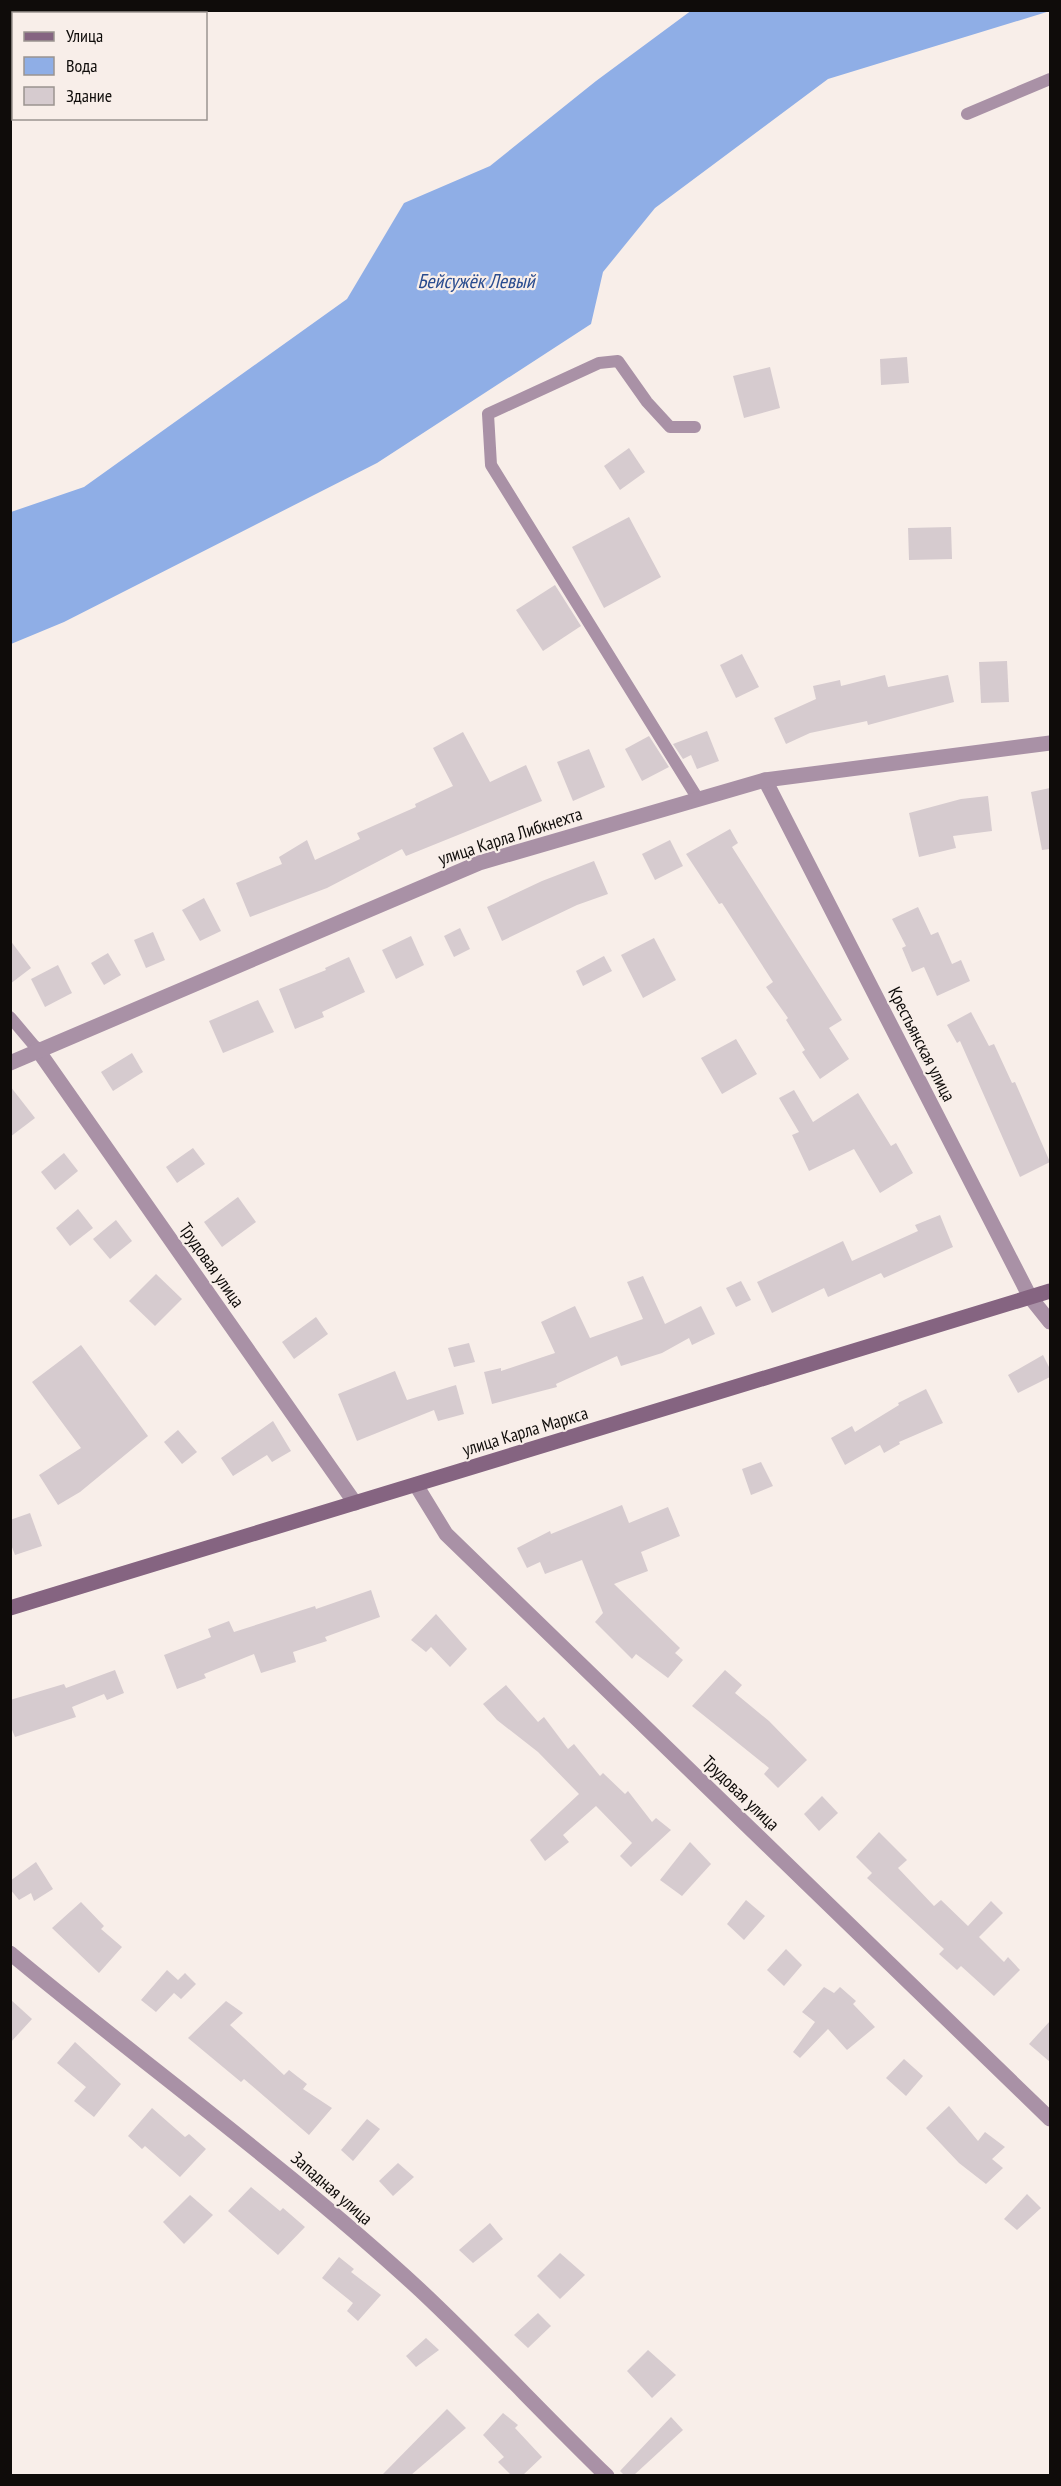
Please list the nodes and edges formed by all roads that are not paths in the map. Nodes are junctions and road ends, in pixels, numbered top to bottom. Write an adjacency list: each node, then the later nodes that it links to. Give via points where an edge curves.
1 (1050, 79): 2 (lane)
2 (967, 114)
3 (695, 427): 6 (lane, via 670,428 646,402 618,361 599,363 488,414 492,465)
4 (1050, 742): 5 (street, улица Карла Либкнехта)
5 (765, 780): 6 (street, улица Карла Либкнехта); 11 (street, Крестьянская улица)
6 (698, 799): 8 (street, улица Карла Либкнехта, via 479,863)
7 (10, 1017): 8 (lane)
8 (37, 1050): 9 (street, улица Карла Либкнехта); 14 (street, Трудовая улица)
9 (10, 1063)
10 (1050, 1291): 11 (main road, улица Карла Маркса)
11 (1030, 1297): 12 (street, Крестьянская улица); 13 (main road, улица Карла Маркса)
12 (1050, 1322)
13 (416, 1485): 14 (main road, улица Карла Маркса); 17 (street, Трудовая улица, via 446,1534)
14 (355, 1503): 15 (main road, улица Карла Маркса)
15 (10, 1608)
16 (10, 1953): 18 (street, Западная улица, via 270,2160 411,2283)
17 (1050, 2119)
18 (607, 2475)

